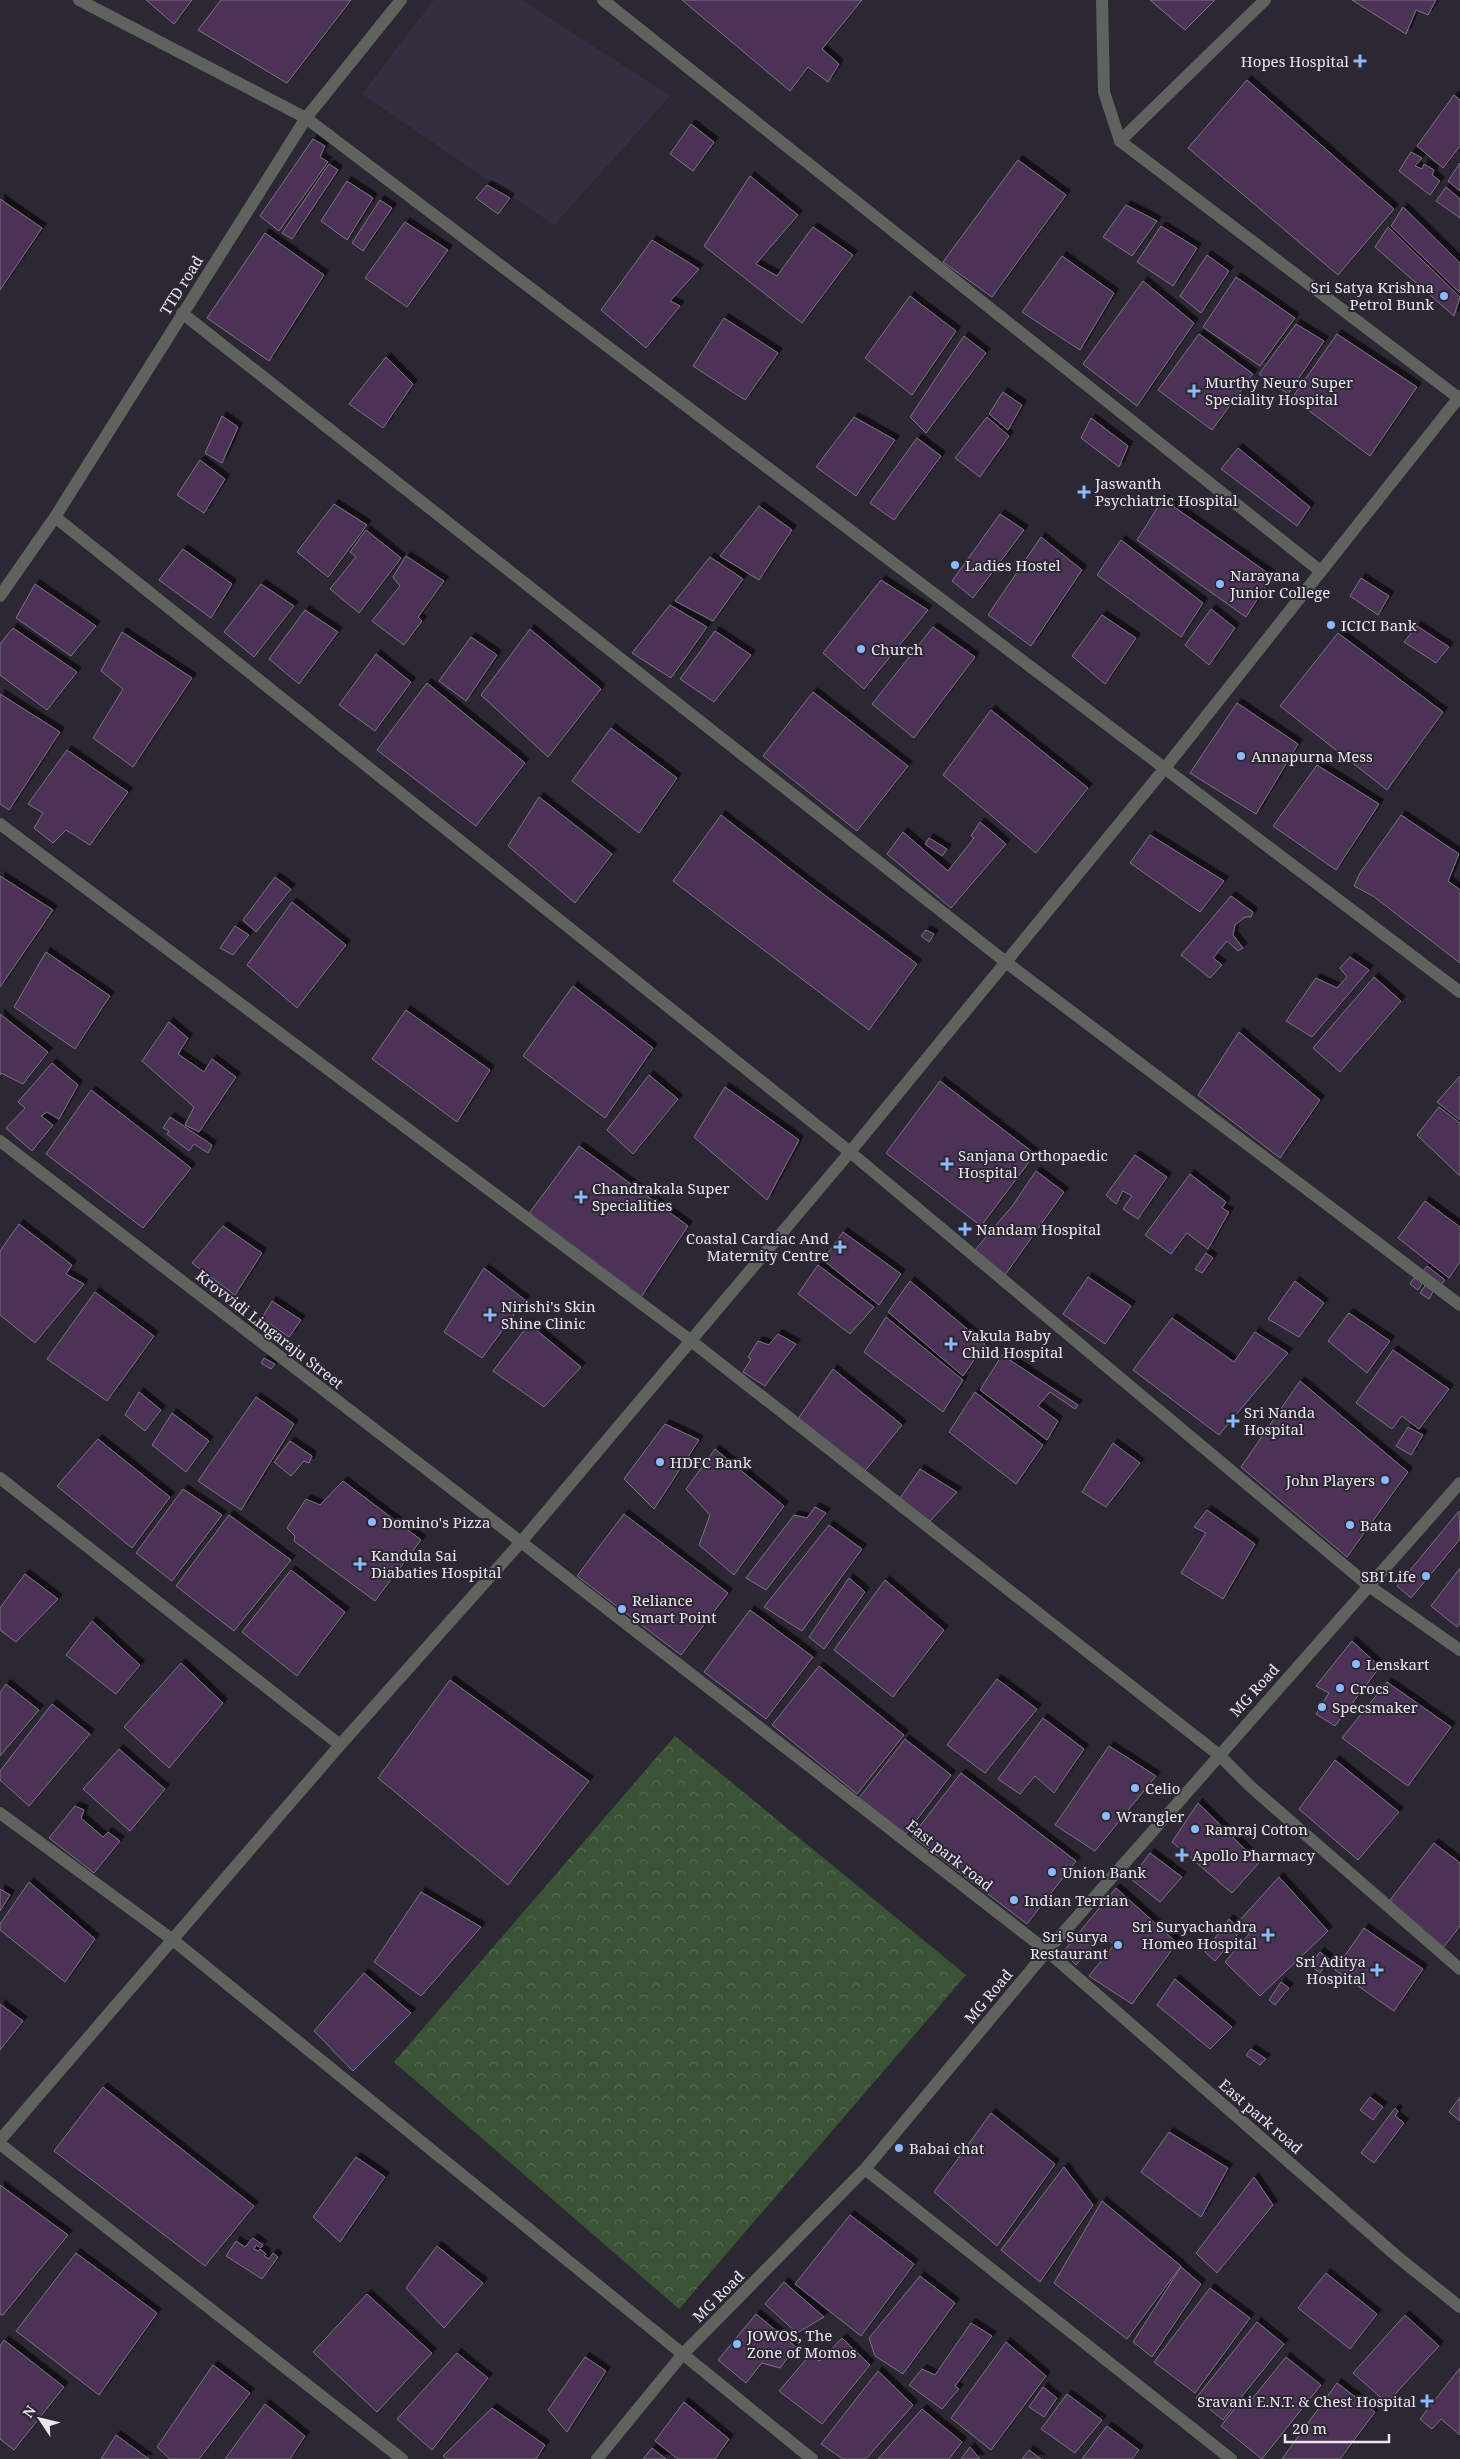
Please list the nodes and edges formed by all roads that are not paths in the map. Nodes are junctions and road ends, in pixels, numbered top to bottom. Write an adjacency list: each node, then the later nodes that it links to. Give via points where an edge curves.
1 (79, 0): 6 (street)
2 (401, 0): 6 (street, TTD road)
3 (603, 0): 11 (street)
4 (1102, 0): 7 (street, via 1104,92)
5 (1265, 0): 7 (street)
6 (306, 118): 8 (street, TTD road); 13 (street)
7 (1120, 141): 9 (street)
8 (182, 313): 10 (street, TTD road); 15 (street)
9 (1459, 398): 11 (street)
10 (55, 517): 12 (street, TTD road); 18 (street)
11 (1320, 570): 13 (street)
12 (0, 596)
13 (1164, 768): 15 (street); 16 (street)
14 (0, 824): 20 (street)
15 (1007, 963): 18 (street); 19 (street)
16 (1460, 992)
17 (0, 1141): 23 (street, Krovvidi Lingaraju Street)
18 (850, 1152): 20 (street); 24 (street)
19 (1460, 1305)
20 (690, 1340): 23 (street); 27 (street)
21 (0, 1478): 26 (street)
22 (1460, 1483): 24 (street, MG Road)
23 (521, 1542): 26 (street); 30 (street, East park road)
24 (1369, 1586): 25 (street); 27 (street, MG Road)
25 (1460, 1650)
26 (340, 1745): 29 (street)
27 (1219, 1755): 30 (street, MG Road); 31 (street)
28 (0, 1813): 29 (street)
29 (173, 1940): 32 (street); 35 (street)
30 (1047, 1951): 33 (street, MG Road); 34 (street, East park road, via 1400,2260)
31 (1460, 1970)
32 (0, 2142): 36 (street)
33 (865, 2169): 35 (street, MG Road); 39 (street)
34 (1460, 2307)
35 (682, 2355): 37 (street, MG Road); 38 (street)
36 (402, 2459)
37 (597, 2459)
38 (812, 2459)
39 (1231, 2459)

